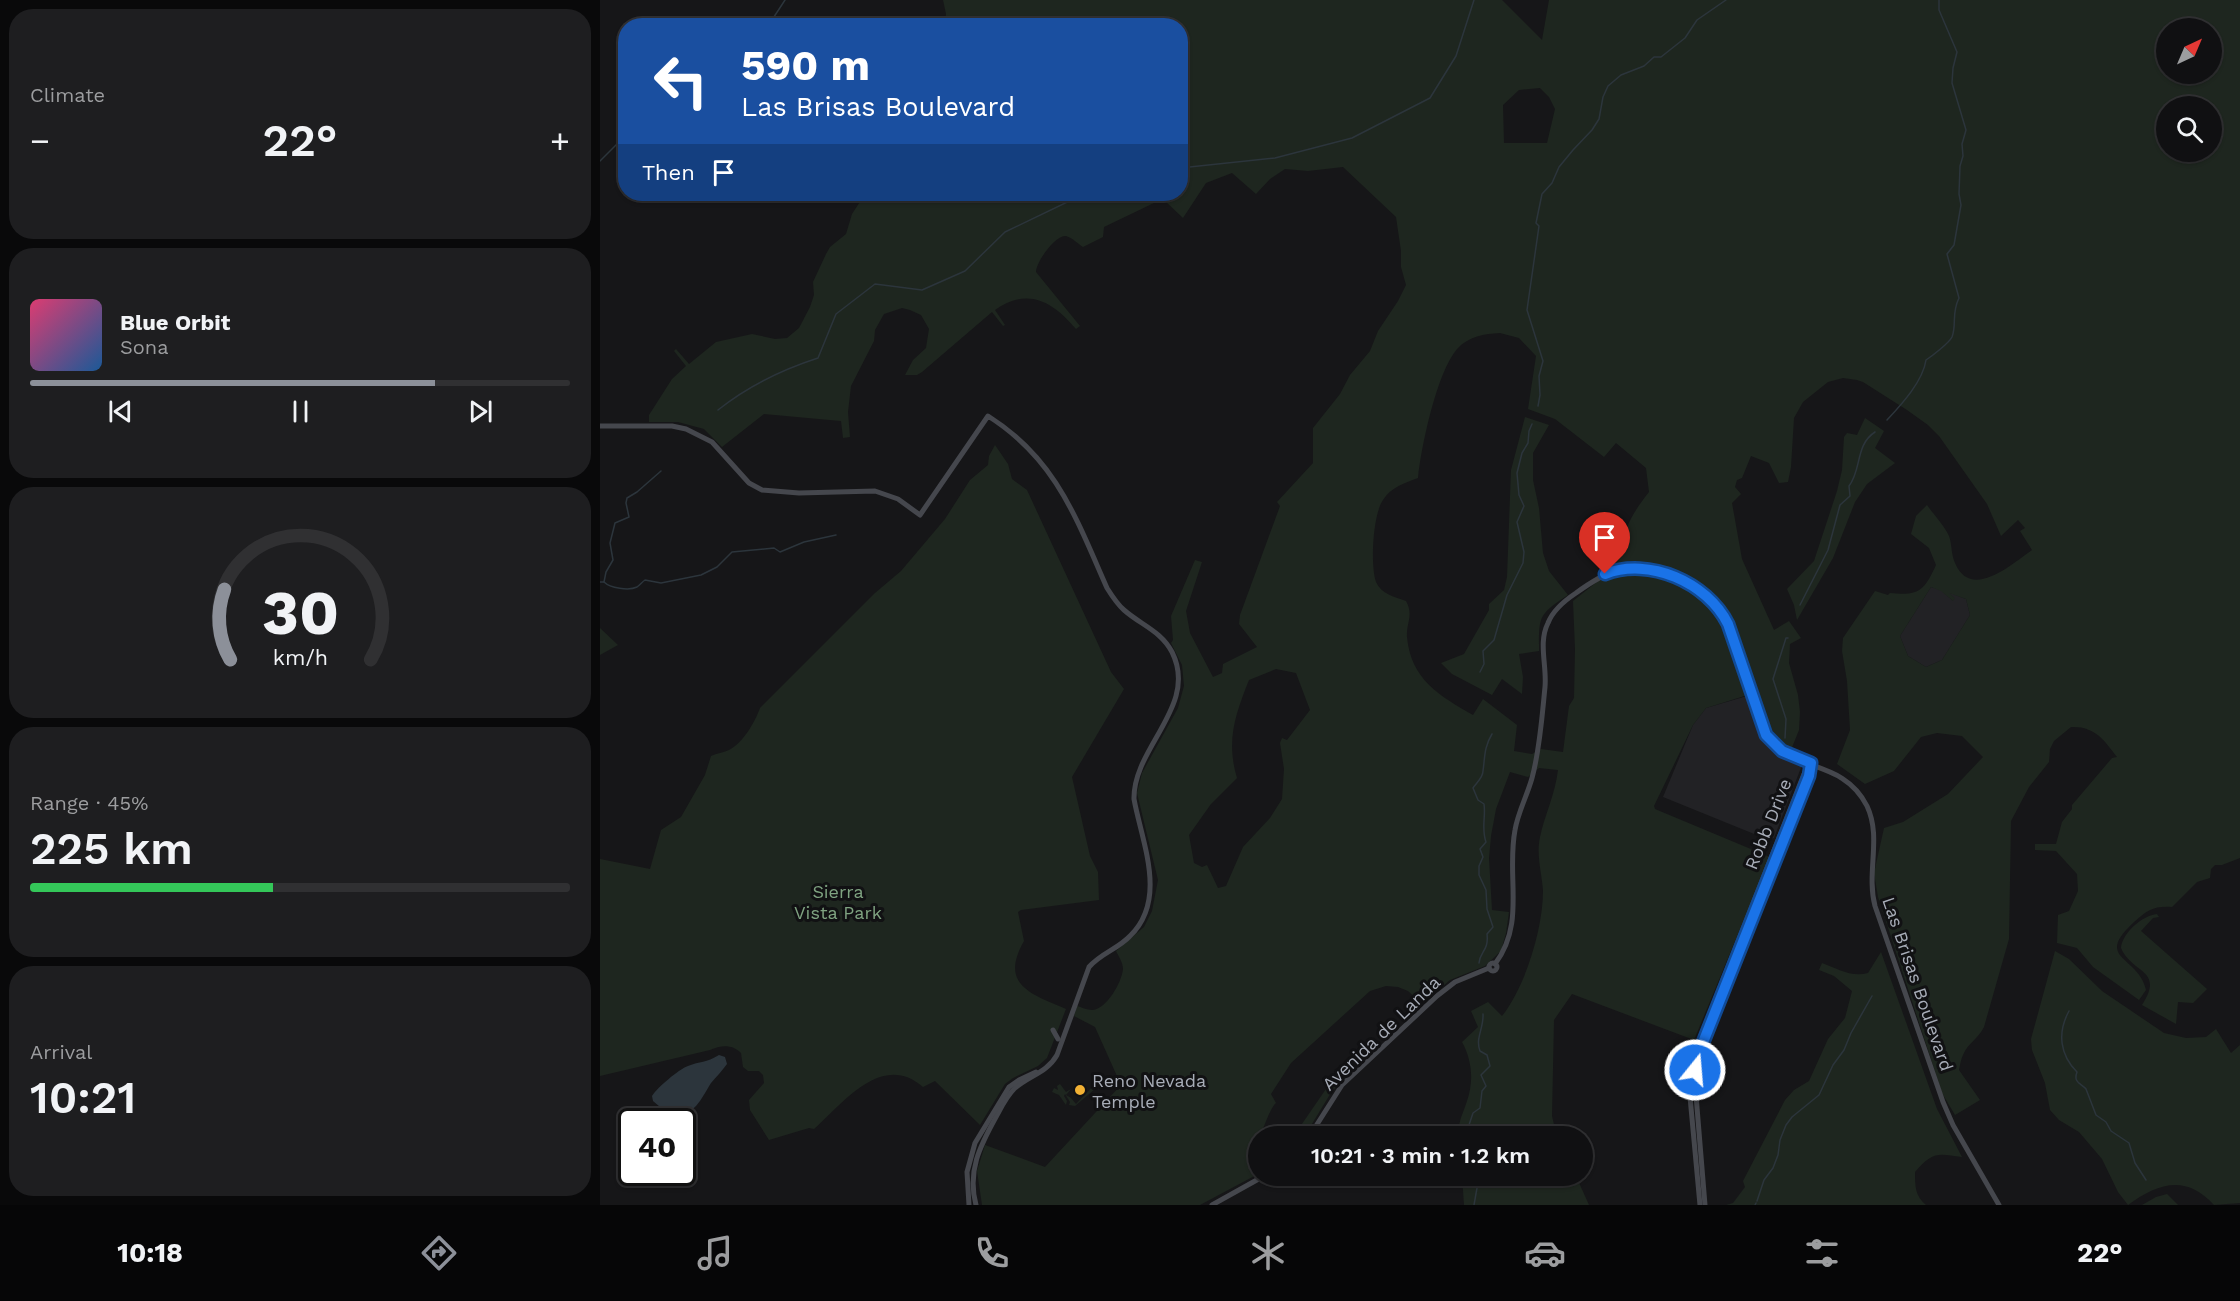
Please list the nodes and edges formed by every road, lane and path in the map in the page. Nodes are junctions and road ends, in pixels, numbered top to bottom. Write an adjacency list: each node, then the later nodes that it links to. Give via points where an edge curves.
1 (600, 426): 3 (street, via 686,429 712,442 749,483 762,490 875,491 898,499 920,515 988,416 1019,439 1054,479 1114,600 1156,632 1170,650 1178,679)
2 (1588, 584): 4 (street, Las Brisas Boulevard, via 1612,571 1632,568 1679,579 1701,591 1719,608 1728,624 1766,735 1782,751); 7 (street, Avenida de Landa, via 1555,611 1545,629 1546,680 1535,764 1515,832 1510,935 1497,967 1455,982 1430,1003 1342,1085)
3 (1167, 717): 6 (street, via 1138,762 1131,784 1147,876 1144,910 1128,934 1087,965); 10 (street, via 1141,763 1134,785 1151,883 1147,911 1130,936 1089,967 1051,1064 1007,1097 977,1154 972,1181)
4 (1811, 763): 12 (street, Robb Drive, via 1691,1061 1689,1086); 13 (street, Robb Drive, via 1698,1057 1695,1083); 14 (street, Las Brisas Boulevard, via 1845,780 1868,808 1874,834 1870,879 1875,906 1945,1108)
5 (1053, 1030): 6 (street)
6 (1058, 1039): 9 (street, via 1045,1065 1009,1087 981,1133 967,1172)
7 (1316, 1126)
8 (1248, 1185): 11 (street)
9 (969, 1205)
10 (975, 1205)
11 (1212, 1205)
12 (1700, 1205)
13 (1705, 1205)
14 (1999, 1205)

